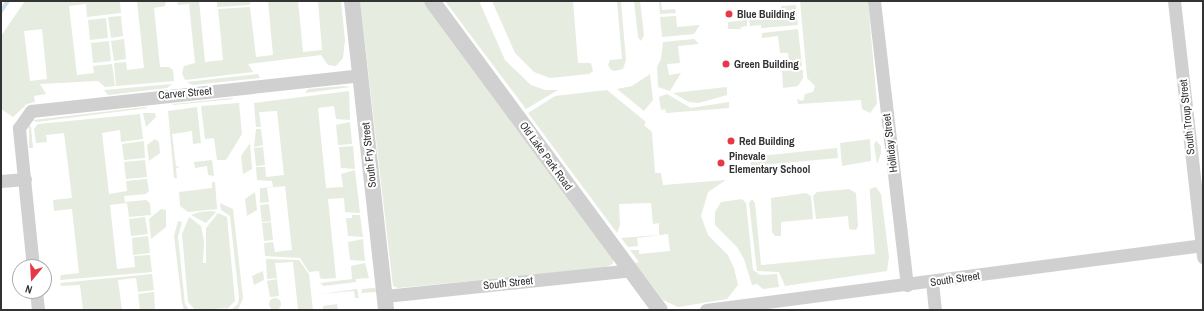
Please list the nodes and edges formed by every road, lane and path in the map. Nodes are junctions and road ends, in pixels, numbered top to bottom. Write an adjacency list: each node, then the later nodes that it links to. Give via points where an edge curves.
1 (352, 1): 5 (street, South Fry Street)
2 (432, 1): 10 (street, Old Lake Park Road)
3 (874, 1): 12 (street, Holliday Street)
4 (1174, 1): 8 (street, South Troup Street)
5 (360, 75): 6 (street, Carver Street, via 31,111 19,128); 14 (street, South Fry Street)
6 (24, 179): 7 (street); 9 (street)
7 (1, 181)
8 (1203, 250): 11 (street, South Street)
9 (32, 259)
10 (630, 270): 14 (street, South Street); 16 (street, Old Lake Park Road)
11 (932, 282): 12 (street, South Street); 18 (street)
12 (906, 285): 17 (street, South Street)
13 (37, 299): 15 (street)
14 (385, 303)
15 (38, 310)
16 (660, 310)
17 (706, 310)
18 (935, 310)

